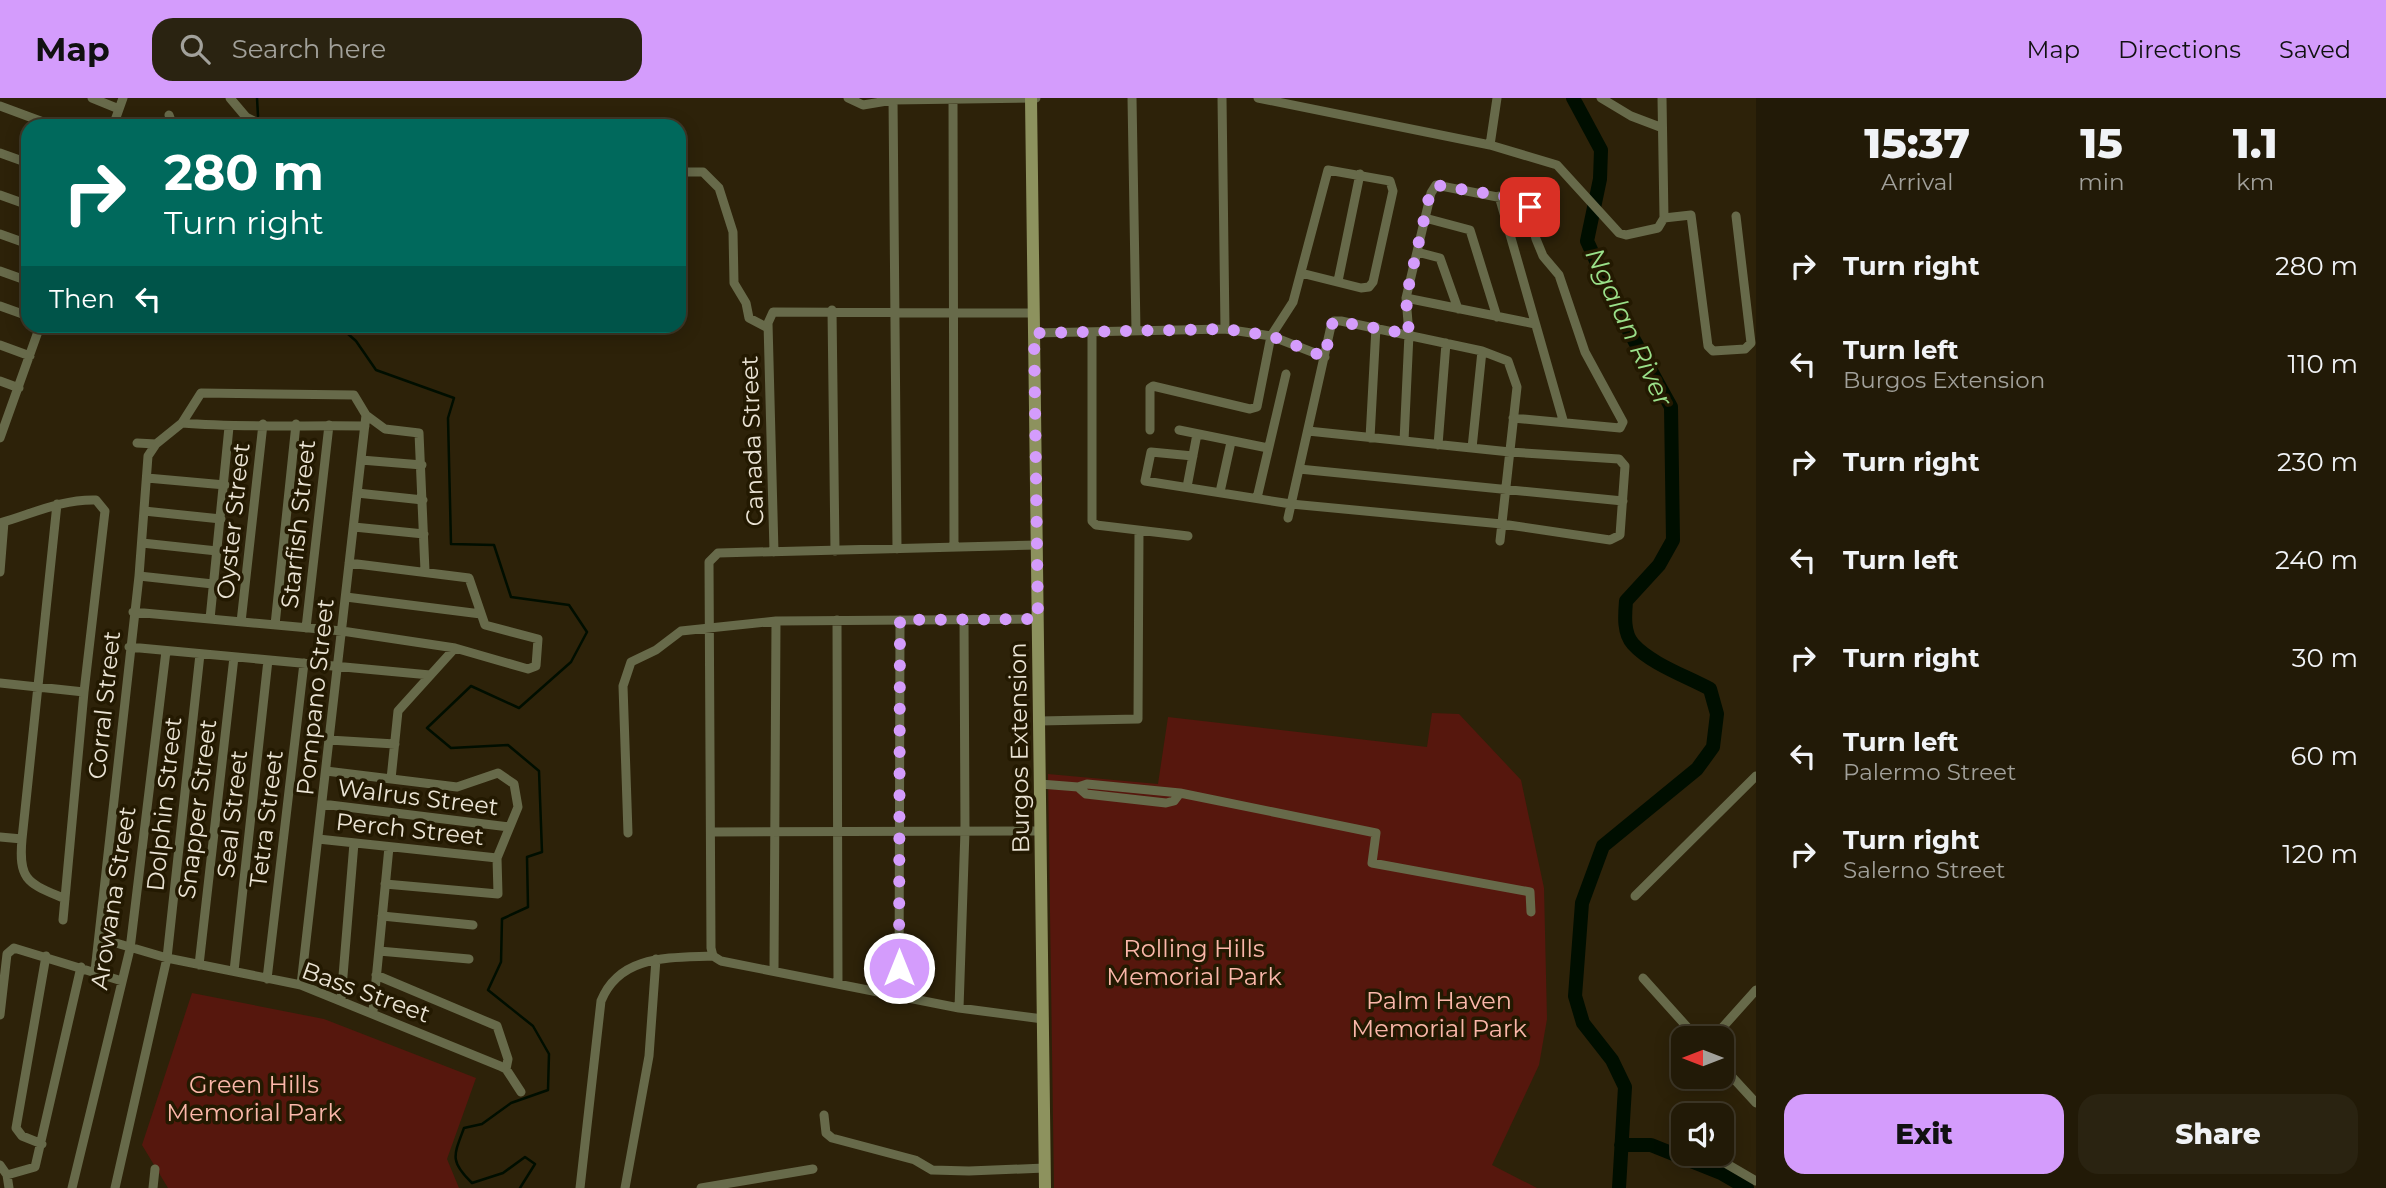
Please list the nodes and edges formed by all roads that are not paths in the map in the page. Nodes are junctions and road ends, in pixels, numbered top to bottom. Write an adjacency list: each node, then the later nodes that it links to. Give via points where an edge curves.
1 (92, 98): 15 (street)
2 (123, 98): 15 (street)
3 (230, 98): 20 (street)
4 (848, 98): 12 (street, via 863,105)
5 (1033, 98): 13 (street); 44 (main road, Burgos Extension)
6 (1132, 98): 53 (street)
7 (1222, 98): 52 (street)
8 (1258, 98): 22 (street)
9 (1497, 98): 22 (street)
10 (1601, 98): 21 (street)
11 (1662, 98): 21 (street)
12 (893, 99): 13 (street); 46 (street)
13 (953, 100): 47 (street)
14 (0, 106): 17 (street)
15 (119, 109): 18 (street)
16 (169, 115): 19 (street)
17 (35, 119)
18 (115, 119)
19 (170, 119)
20 (250, 119)
21 (1660, 127): 32 (street)
22 (1490, 145): 32 (street, via 1546,161 1564,172 1612,227 1626,235 1658,228)
23 (0, 153): 24 (street)
24 (21, 160)
25 (686, 172): 51 (street, via 703,172 719,188 733,232 734,284 749,318)
26 (1360, 174): 37 (street, via 1328,170); 39 (street); 39 (street, via 1390,181 1393,191 1373,282 1361,288)
27 (0, 195): 29 (street)
28 (1499, 196): 31 (street, via 1436,185); 49 (street); 69 (street, via 1528,203 1540,247 1559,275 1585,352 1623,426)
29 (21, 202)
30 (1736, 215): 32 (street, via 1751,343 1749,348 1719,352 1709,346 1692,215)
31 (1425, 218): 35 (street); 48 (street, via 1470,230)
32 (1664, 218)
33 (0, 234): 34 (street)
34 (21, 242)
35 (1417, 252): 40 (street); 42 (street, via 1440,258)
36 (0, 271): 38 (street)
37 (1301, 273): 39 (street); 58 (street, via 1293,302)
38 (21, 278)
39 (1338, 281)
40 (1406, 298): 42 (street); 57 (street)
41 (0, 306): 45 (street)
42 (1458, 309): 48 (street)
43 (832, 310): 46 (street); 51 (street, via 773,312); 120 (street)
44 (1034, 313): 47 (street); 56 (main road, Burgos Extension)
45 (21, 314)
46 (894, 314): 47 (street); 118 (street)
47 (956, 314): 117 (street)
48 (1497, 317): 49 (street)
49 (1535, 324): 69 (street)
50 (1376, 327): 57 (street); 63 (street, via 1334,321); 81 (street)
51 (768, 328): 121 (street, Canada Street)
52 (1225, 329): 53 (street); 58 (street)
53 (1136, 331): 54 (street)
54 (1092, 332): 56 (street); 111 (street, via 1092,521)
55 (38, 333): 62 (street)
56 (1034, 333): 116 (main road, Burgos Extension)
57 (1409, 334): 59 (street); 82 (street)
58 (1271, 336): 63 (street); 76 (street, via 1257,407 1153,386)
59 (1446, 343): 61 (street); 86 (street)
60 (0, 345): 62 (street)
61 (1482, 351): 68 (street, via 1508,361 1514,373); 88 (street)
62 (30, 356): 66 (street)
63 (1325, 357): 78 (street)
64 (1286, 374): 87 (street)
65 (0, 381): 66 (street)
66 (19, 388): 80 (street)
67 (366, 415): 70 (street, via 354,395 201,393); 74 (street, Pompano Street); 92 (street, via 385,429 419,433)
68 (1513, 418): 69 (street); 89 (street)
69 (1563, 421)
70 (182, 423): 75 (street); 85 (street)
71 (263, 424): 72 (street); 75 (street); 136 (street, Oyster Street)
72 (296, 424): 73 (street); 137 (street)
73 (329, 425): 74 (street); 138 (street, Starfish Street)
74 (365, 426): 91 (street, Pompano Street)
75 (229, 427): 95 (street)
76 (1150, 430)
77 (1179, 430): 79 (street)
78 (1308, 431): 81 (street); 93 (street)
79 (1197, 435): 83 (street); 90 (street)
80 (0, 438)
81 (1370, 438): 82 (street)
82 (1404, 441): 86 (street)
83 (1231, 442): 87 (street); 98 (street)
84 (137, 443): 85 (street)
85 (156, 444): 94 (street, Corral Street, via 148,456)
86 (1438, 445): 88 (street)
87 (1268, 448): 100 (street)
88 (1472, 448): 89 (street)
89 (1510, 452): 97 (street); 102 (street, via 1624,461)
90 (1193, 456): 96 (street); 96 (street, via 1148,454 1145,481)
91 (361, 460): 92 (street); 99 (street, Pompano Street)
92 (422, 465): 101 (street)
93 (1300, 469): 97 (street); 104 (street)
94 (147, 478): 95 (street); 105 (street, Corral Street)
95 (225, 485): 107 (street)
96 (1187, 486): 98 (street)
97 (1506, 489): 102 (street); 109 (street)
98 (1220, 492): 100 (street)
99 (357, 493): 101 (street); 110 (street, Pompano Street)
100 (1257, 498): 104 (street)
101 (423, 500): 112 (street)
102 (1623, 501): 109 (street, via 1620,534 1615,539)
103 (57, 504): 108 (street); 151 (street); 152 (street, via 96,500 105,511)
104 (1291, 504): 106 (street); 109 (street)
105 (144, 511): 107 (street); 115 (street, Corral Street)
106 (1288, 518)
107 (221, 519): 119 (street)
108 (2, 522): 124 (street)
109 (1502, 524): 114 (street)
110 (354, 527): 112 (street); 122 (street, Pompano Street)
111 (1139, 531): 113 (street); 153 (street, via 1138,719)
112 (424, 534): 123 (street)
113 (1188, 536)
114 (1500, 541)
115 (142, 543): 119 (street); 125 (street, Corral Street)
116 (1037, 545): 117 (street); 132 (main road, Burgos Extension)
117 (954, 547): 118 (street)
118 (897, 549): 120 (street)
119 (217, 551): 126 (street)
120 (835, 551): 121 (street)
121 (774, 552): 139 (street, via 718,552 713,556 709,562)
122 (349, 563): 123 (street); 127 (street, Pompano Street)
123 (425, 571): 129 (street, via 469,578)
124 (0, 572)
125 (139, 576): 126 (street); 128 (street, Corral Street)
126 (213, 584): 130 (street)
127 (345, 597): 129 (street); 140 (street, Pompano Street)
128 (133, 611): 130 (street); 141 (street, Corral Street)
129 (481, 614): 142 (street, via 487,626 536,637 536,666 528,669)
130 (209, 619): 136 (street)
131 (964, 619): 132 (street); 133 (street); 164 (street)
132 (1038, 619): 153 (main road, Burgos Extension)
133 (900, 620): 135 (street); 163 (street)
134 (776, 621): 135 (street); 139 (street); 168 (street)
135 (837, 621): 162 (street)
136 (241, 622): 137 (street)
137 (275, 625): 138 (street)
138 (306, 628): 140 (street)
139 (709, 629): 166 (street, via 681,631 631,662 626,671); 167 (street)
140 (342, 631): 142 (street); 148 (street, Pompano Street)
141 (130, 647): 143 (street); 182 (street, Corral Street)
142 (455, 648): 149 (street)
143 (166, 651): 144 (street); 183 (street, Arowana Street)
144 (200, 654): 145 (street); 187 (street, Dolphin Street)
145 (234, 657): 146 (street); 190 (street, Snapper Street)
146 (268, 660): 147 (street); 193 (street, Seal Street)
147 (304, 663): 148 (street); 197 (street, Tetra Street)
148 (338, 666): 149 (street); 154 (street, Pompano Street)
149 (430, 675): 155 (street, via 398,711)
150 (0, 683): 151 (street)
151 (37, 688): 152 (street); 170 (street)
152 (84, 691): 177 (street)
153 (1039, 722): 159 (main road, Burgos Extension)
154 (329, 740): 155 (street); 156 (street, Pompano Street)
155 (395, 744): 158 (street)
156 (326, 771): 158 (street); 160 (street, Pompano Street)
157 (1756, 776): 176 (street)
158 (391, 779): 161 (street, via 457,787 498,773 514,784 517,794)
159 (1040, 784): 165 (main road, Burgos Extension); 178 (street, via 1180,793 1376,833 1372,863 1530,892)
160 (322, 804): 161 (street, Walrus Street); 171 (street, Pompano Street)
161 (509, 827): 174 (street)
162 (837, 831): 163 (street); 168 (street); 199 (street)
163 (900, 831): 164 (street); 202 (street)
164 (965, 831): 165 (street); 204 (street)
165 (1041, 831): 207 (main road, Burgos Extension)
166 (628, 832)
167 (713, 832): 168 (street); 186 (street)
168 (775, 832): 194 (street)
169 (0, 837): 170 (street)
170 (22, 839): 177 (street, via 23,874)
171 (318, 839): 172 (street, Perch Street); 200 (street, Pompano Street)
172 (354, 843): 173 (street, Perch Street); 203 (street)
173 (389, 847): 174 (street, Perch Street); 175 (street)
174 (497, 858): 175 (street, via 500,891 495,895)
175 (385, 884): 179 (street)
176 (1635, 896)
177 (65, 899): 180 (street)
178 (1531, 912)
179 (382, 916): 181 (street); 184 (street)
180 (63, 920)
181 (473, 925)
182 (99, 938): 183 (street, Bass Street); 192 (street, Corral Street)
183 (130, 949): 187 (street, Bass Street); 198 (street, Arowana Street)
184 (379, 951): 188 (street); 195 (street)
185 (46, 956): 191 (street); 206 (street, via 14,948 7,954); 215 (street, via 16,1128 22,1136)
186 (713, 956): 189 (street); 194 (street)
187 (167, 958): 190 (street, Bass Street); 226 (street, Dolphin Street)
188 (469, 959)
189 (656, 959): 227 (street, via 638,962 626,971 607,988 601,1001); 228 (street, via 649,1056)
190 (199, 965): 193 (street, Bass Street)
191 (81, 967): 192 (street); 215 (street)
192 (95, 971): 198 (street)
193 (234, 971): 197 (street, Bass Street)
194 (774, 971): 199 (street)
195 (376, 975): 205 (street); 210 (street, via 497,1026 508,1059)
196 (1643, 978): 208 (street)
197 (267, 979): 200 (street, Bass Street)
198 (122, 981): 225 (street, Arowana Street)
199 (838, 984): 202 (street)
200 (301, 985): 203 (street, Bass Street)
201 (1756, 990): 209 (street)
202 (899, 995): 204 (street)
203 (341, 1000): 205 (street, Bass Street)
204 (959, 1008): 207 (street)
205 (373, 1012): 210 (street, Bass Street)
206 (0, 1015)
207 (1043, 1019): 218 (main road, Burgos Extension)
208 (1686, 1026)
209 (1724, 1026)
210 (506, 1069): 212 (street)
211 (1734, 1079): 213 (street)
212 (521, 1092)
213 (1756, 1104)
214 (824, 1115): 218 (street, via 826,1133 832,1138 915,1160 932,1170)
215 (42, 1144): 221 (street, via 35,1167)
216 (0, 1165): 221 (street)
217 (1730, 1166): 222 (street)
218 (1045, 1168): 230 (main road, Burgos Extension)
219 (155, 1169): 223 (street)
220 (813, 1169): 229 (street)
221 (7, 1175): 224 (street)
222 (1756, 1181)
223 (156, 1187)
224 (9, 1188)
225 (72, 1188)
226 (115, 1188)
227 (580, 1188)
228 (625, 1188)
229 (701, 1188)
230 (1045, 1188)

